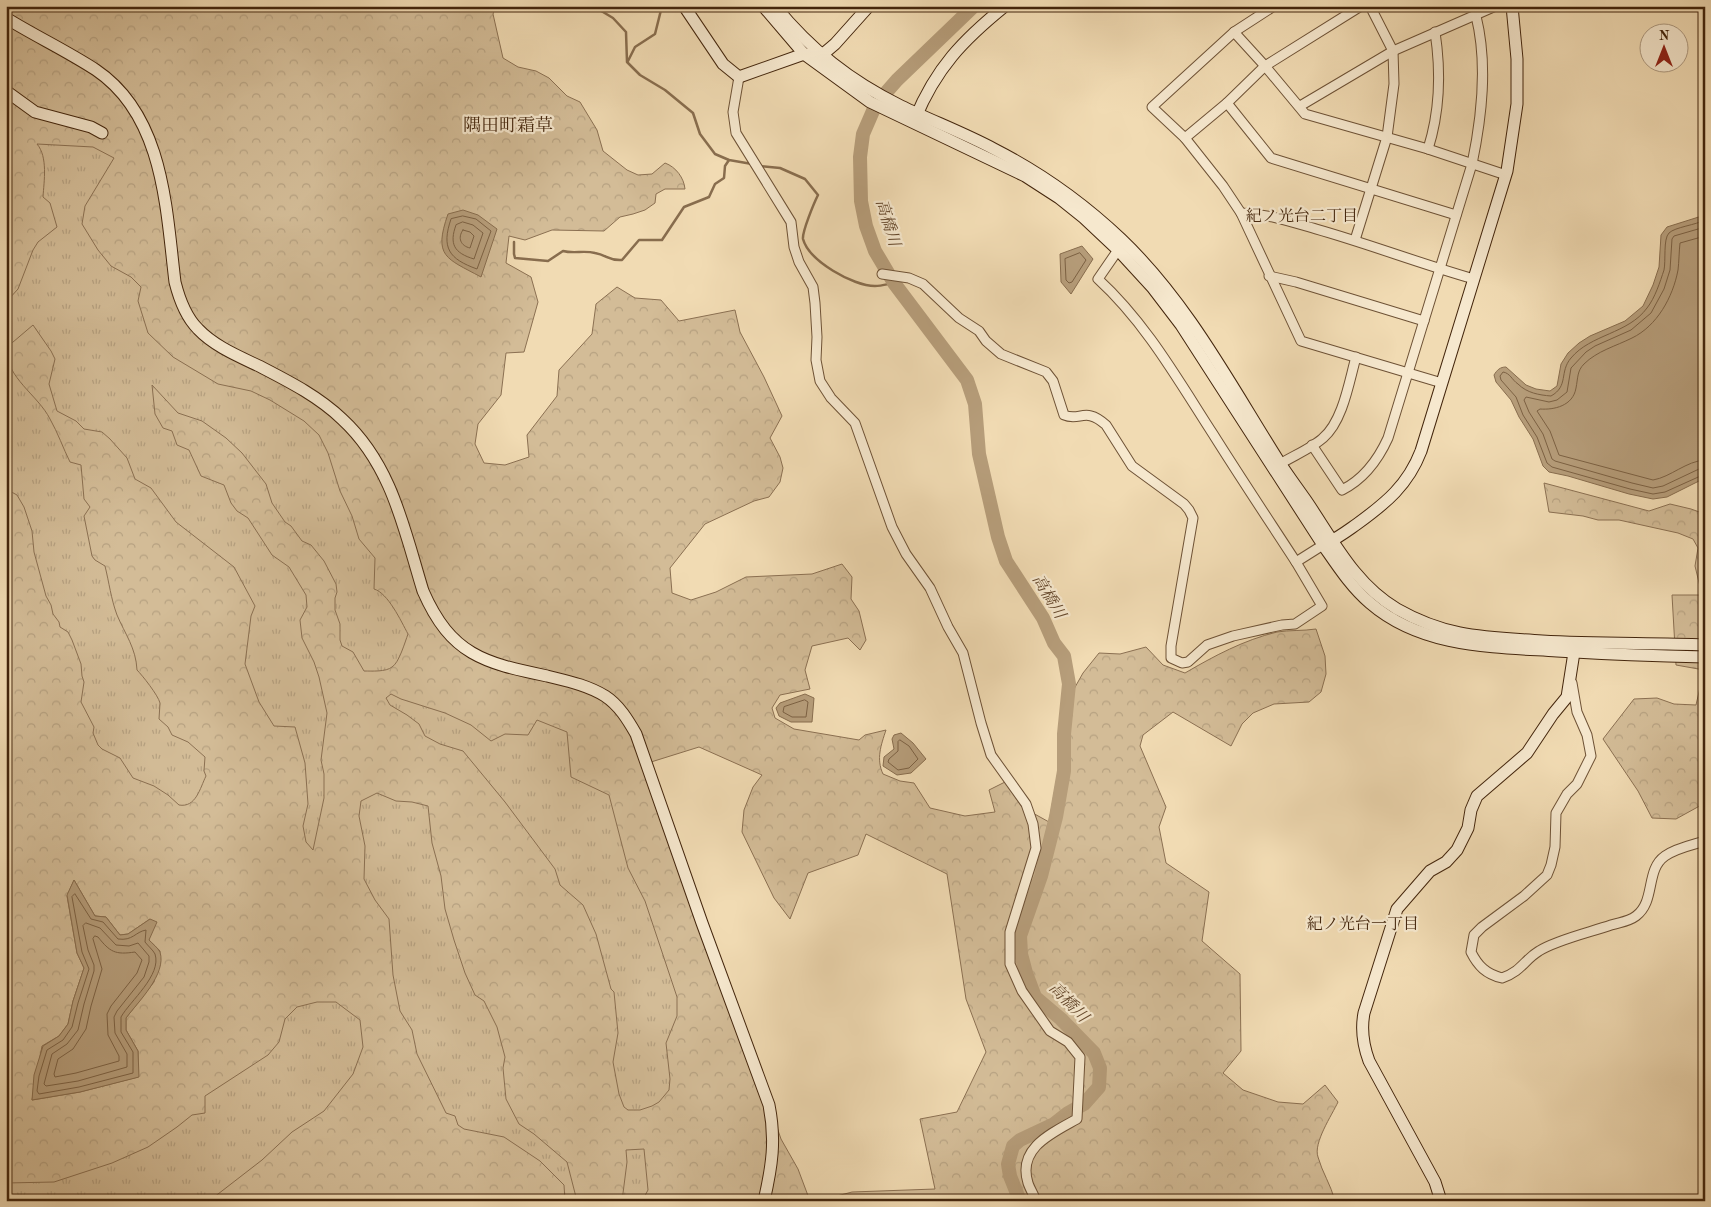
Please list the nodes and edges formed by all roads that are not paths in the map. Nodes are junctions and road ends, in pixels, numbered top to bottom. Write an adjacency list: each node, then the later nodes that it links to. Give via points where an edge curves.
1 (684, 6): 19 (street, via 723,64)
2 (763, 6): 16 (street)
3 (775, 6): 17 (street, via 801,37)
4 (869, 6): 17 (street)
5 (1005, 6): 24 (street, via 970,35 947,61)
6 (1274, 6): 13 (street)
7 (1361, 6): 18 (street)
8 (1370, 6): 15 (street)
9 (1496, 6): 11 (street)
10 (1512, 6): 30 (street, via 1517,104)
11 (1476, 16): 14 (street); 29 (street, via 1482,46 1482,89)
12 (6, 18): 53 (street, via 96,70 133,108 154,150 162,183 176,287 188,316 198,329 233,354 321,401 362,440 392,491 422,591 453,639 484,660 571,681 592,690 615,704 629,722 769,1105 774,1146)
13 (1234, 32): 18 (street); 26 (street, via 1152,107)
14 (1435, 32): 15 (street); 28 (street, via 1438,94 1434,131)
15 (1393, 51): 23 (street); 27 (street, via 1394,84)
16 (804, 54): 17 (street); 19 (street); 21 (street)
17 (822, 55): 21 (street)
18 (1265, 66): 22 (street); 23 (street)
19 (739, 77): 54 (street, via 733,112 736,133 791,222 799,262 813,287 820,381 855,423 892,527 930,588 963,653 991,755 1026,804 1033,824 1036,848 1010,932 1010,964 1022,991 1050,1031 1068,1042 1080,1057 1077,1119 1036,1145 1028,1155 1027,1183)
20 (6, 91): 25 (street, via 35,112)
21 (873, 97): 24 (street)
22 (1227, 103): 26 (street); 31 (street, via 1271,158)
23 (1300, 106): 27 (street, via 1305,114)
24 (916, 118): 35 (street, via 1025,176 1071,208); 45 (street, via 993,148 1032,169 1079,202 1125,242 1191,322)
25 (102, 133)
26 (1185, 138): 32 (street)
27 (1387, 138): 28 (street); 31 (street)
28 (1428, 149): 29 (street)
29 (1472, 164): 30 (street); 33 (street)
30 (1506, 175): 39 (street)
31 (1372, 190): 33 (street); 34 (street)
32 (1241, 213): 34 (street, via 1262,214); 38 (street)
33 (1456, 215): 36 (street)
34 (1355, 240): 36 (street)
35 (1118, 250): 46 (street, via 1181,325); 47 (street, via 1098,279 1115,294 1150,337)
36 (1440, 269): 39 (street); 40 (street)
37 (882, 274): 47 (street, via 909,278 923,284 1002,354 1046,372 1053,381 1064,415 1092,415 1100,420 1132,466 1189,510 1193,518 1171,658 1188,662 1207,645 1233,636 1295,624 1322,606)
38 (1269, 276): 40 (street); 41 (street, via 1301,341)
39 (1474, 279): 43 (street)
40 (1424, 321): 42 (street)
41 (1356, 357): 42 (street); 44 (street, via 1336,421 1324,438)
42 (1407, 373): 43 (street); 44 (street, via 1388,438 1366,473 1353,484 1342,490)
43 (1442, 383): 46 (street, via 1417,462 1404,484 1377,510)
44 (1312, 445): 45 (street)
45 (1280, 464): 46 (street)
46 (1328, 542): 47 (street); 49 (street, via 1343,574 1371,604 1422,633 1485,647)
47 (1296, 562)
48 (1705, 645): 49 (street)
49 (1574, 647): 50 (street); 51 (street)
50 (1705, 657)
51 (1571, 678): 52 (street, via 1575,706 1587,735 1591,756 1556,813 1555,848 1547,874 1474,935 1471,952 1480,967 1502,978 1521,968 1547,947 1628,921 1648,902 1657,866 1664,856); 55 (street, via 1567,696 1528,753 1477,796 1468,828 1457,850 1446,862 1430,871 1397,909 1364,1013 1363,1036 1369,1061 1435,1182)
52 (1705, 841)
53 (764, 1201)
54 (1036, 1201)
55 (1441, 1201)

